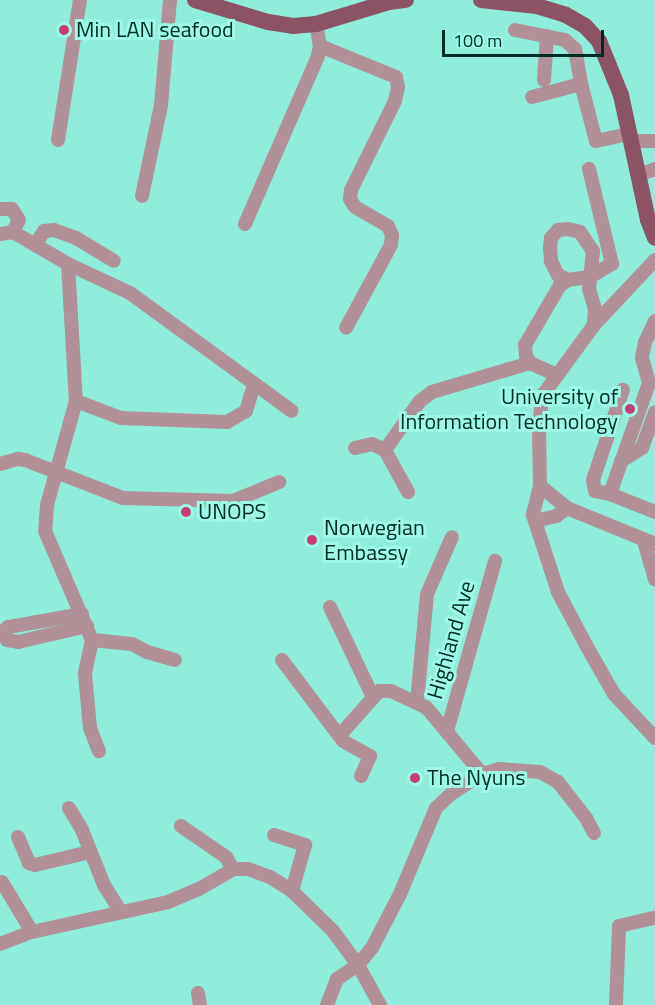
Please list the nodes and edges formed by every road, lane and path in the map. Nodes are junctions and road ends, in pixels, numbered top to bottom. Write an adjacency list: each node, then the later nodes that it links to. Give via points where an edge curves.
1 (80, 0): 15 (street)
2 (170, 0): 20 (street, via 161,105)
3 (195, 0): 7 (main road, via 268,22)
4 (406, 0): 6 (main road)
5 (481, 0): 14 (main road, via 537,6 585,26 599,41 607,58 621,95)
6 (375, 3): 7 (main road)
7 (316, 24): 10 (street)
8 (515, 30): 9 (street)
9 (547, 36): 11 (street); 12 (street, via 565,40 575,49)
10 (320, 46): 22 (street); 33 (street, via 396,77 398,87 350,199 354,207 388,226 391,245)
11 (544, 80)
12 (581, 84): 13 (street); 14 (street, via 596,141)
13 (532, 97)
14 (630, 137): 16 (street); 19 (main road)
15 (58, 140)
16 (655, 141)
17 (589, 169): 29 (street, via 612,264)
18 (655, 169): 19 (street)
19 (638, 175): 24 (main road)
20 (142, 196)
21 (0, 209): 23 (street, via 12,209 18,216 18,225)
22 (245, 224)
23 (7, 233): 25 (street)
24 (655, 238)
25 (36, 245): 27 (street, via 44,231 54,230); 28 (street)
26 (655, 260): 32 (street)
27 (114, 261)
28 (68, 264): 37 (street, via 130,293); 39 (street)
29 (590, 278): 30 (street); 30 (street, via 590,242 580,232 568,228 558,230 551,238 550,248 558,275); 32 (street)
30 (568, 280): 34 (street, via 560,285 525,345)
31 (655, 321): 36 (street, via 642,358)
32 (594, 325): 35 (street)
33 (346, 328)
34 (530, 363): 35 (street); 44 (street, via 432,392 420,400)
35 (557, 375): 49 (street, via 542,396)
36 (649, 383): 40 (street); 45 (street)
37 (254, 384): 39 (street, via 246,411 227,422 121,418); 41 (street)
38 (623, 390): 51 (street, via 593,480 596,491)
39 (76, 401): 47 (street)
40 (655, 403)
41 (292, 411)
42 (655, 412): 45 (street, via 642,448)
43 (355, 448): 44 (street, via 372,444)
44 (385, 450): 50 (street)
45 (621, 461): 51 (street)
46 (0, 464): 47 (street, via 18,459)
47 (55, 470): 48 (street, via 123,498 233,501); 60 (street, via 45,531)
48 (279, 482)
49 (540, 486): 52 (street); 54 (street, via 534,500)
50 (408, 492)
51 (610, 494): 53 (street)
52 (567, 508): 54 (street); 56 (street)
53 (655, 512)
54 (535, 522): 68 (street, via 558,592 586,645 614,694)
55 (452, 537): 65 (street, via 427,594)
56 (649, 543): 58 (street)
57 (495, 561): 66 (street, Highland Ave)
58 (655, 579)
59 (330, 608): 64 (street)
60 (84, 620): 60 (street, via 18,642 7,640 3,632 8,627); 61 (street)
61 (92, 640): 62 (street, via 132,644); 69 (street, via 85,674 90,728)
62 (175, 660)
63 (282, 660): 67 (street)
64 (376, 694): 65 (street, Highland Ave, via 391,691); 67 (street)
65 (417, 702): 66 (street, Highland Ave, via 426,706)
66 (447, 731): 70 (street, Highland Ave)
67 (340, 735): 71 (street, via 343,741 370,756)
68 (655, 738)
69 (99, 751)
70 (482, 774): 74 (street, via 517,768 540,772 558,782); 85 (street, via 436,808 400,894 372,948)
71 (361, 776)
72 (69, 808): 77 (street)
73 (181, 826): 78 (street, via 226,856)
74 (594, 833)
75 (274, 836): 80 (street, via 305,845)
76 (18, 837): 77 (street, via 29,863 34,865)
77 (90, 852): 81 (street, via 104,885)
78 (233, 869): 80 (street, via 248,869 270,877); 81 (street, via 168,902)
79 (2, 882): 83 (street)
80 (292, 891): 85 (street, via 333,931)
81 (122, 912): 83 (street)
82 (655, 918): 88 (street, via 619,926)
83 (32, 932): 84 (street)
84 (0, 944)
85 (358, 965): 86 (street, via 337,978); 87 (street)
86 (327, 1005)
87 (380, 1005)
88 (616, 1005)

